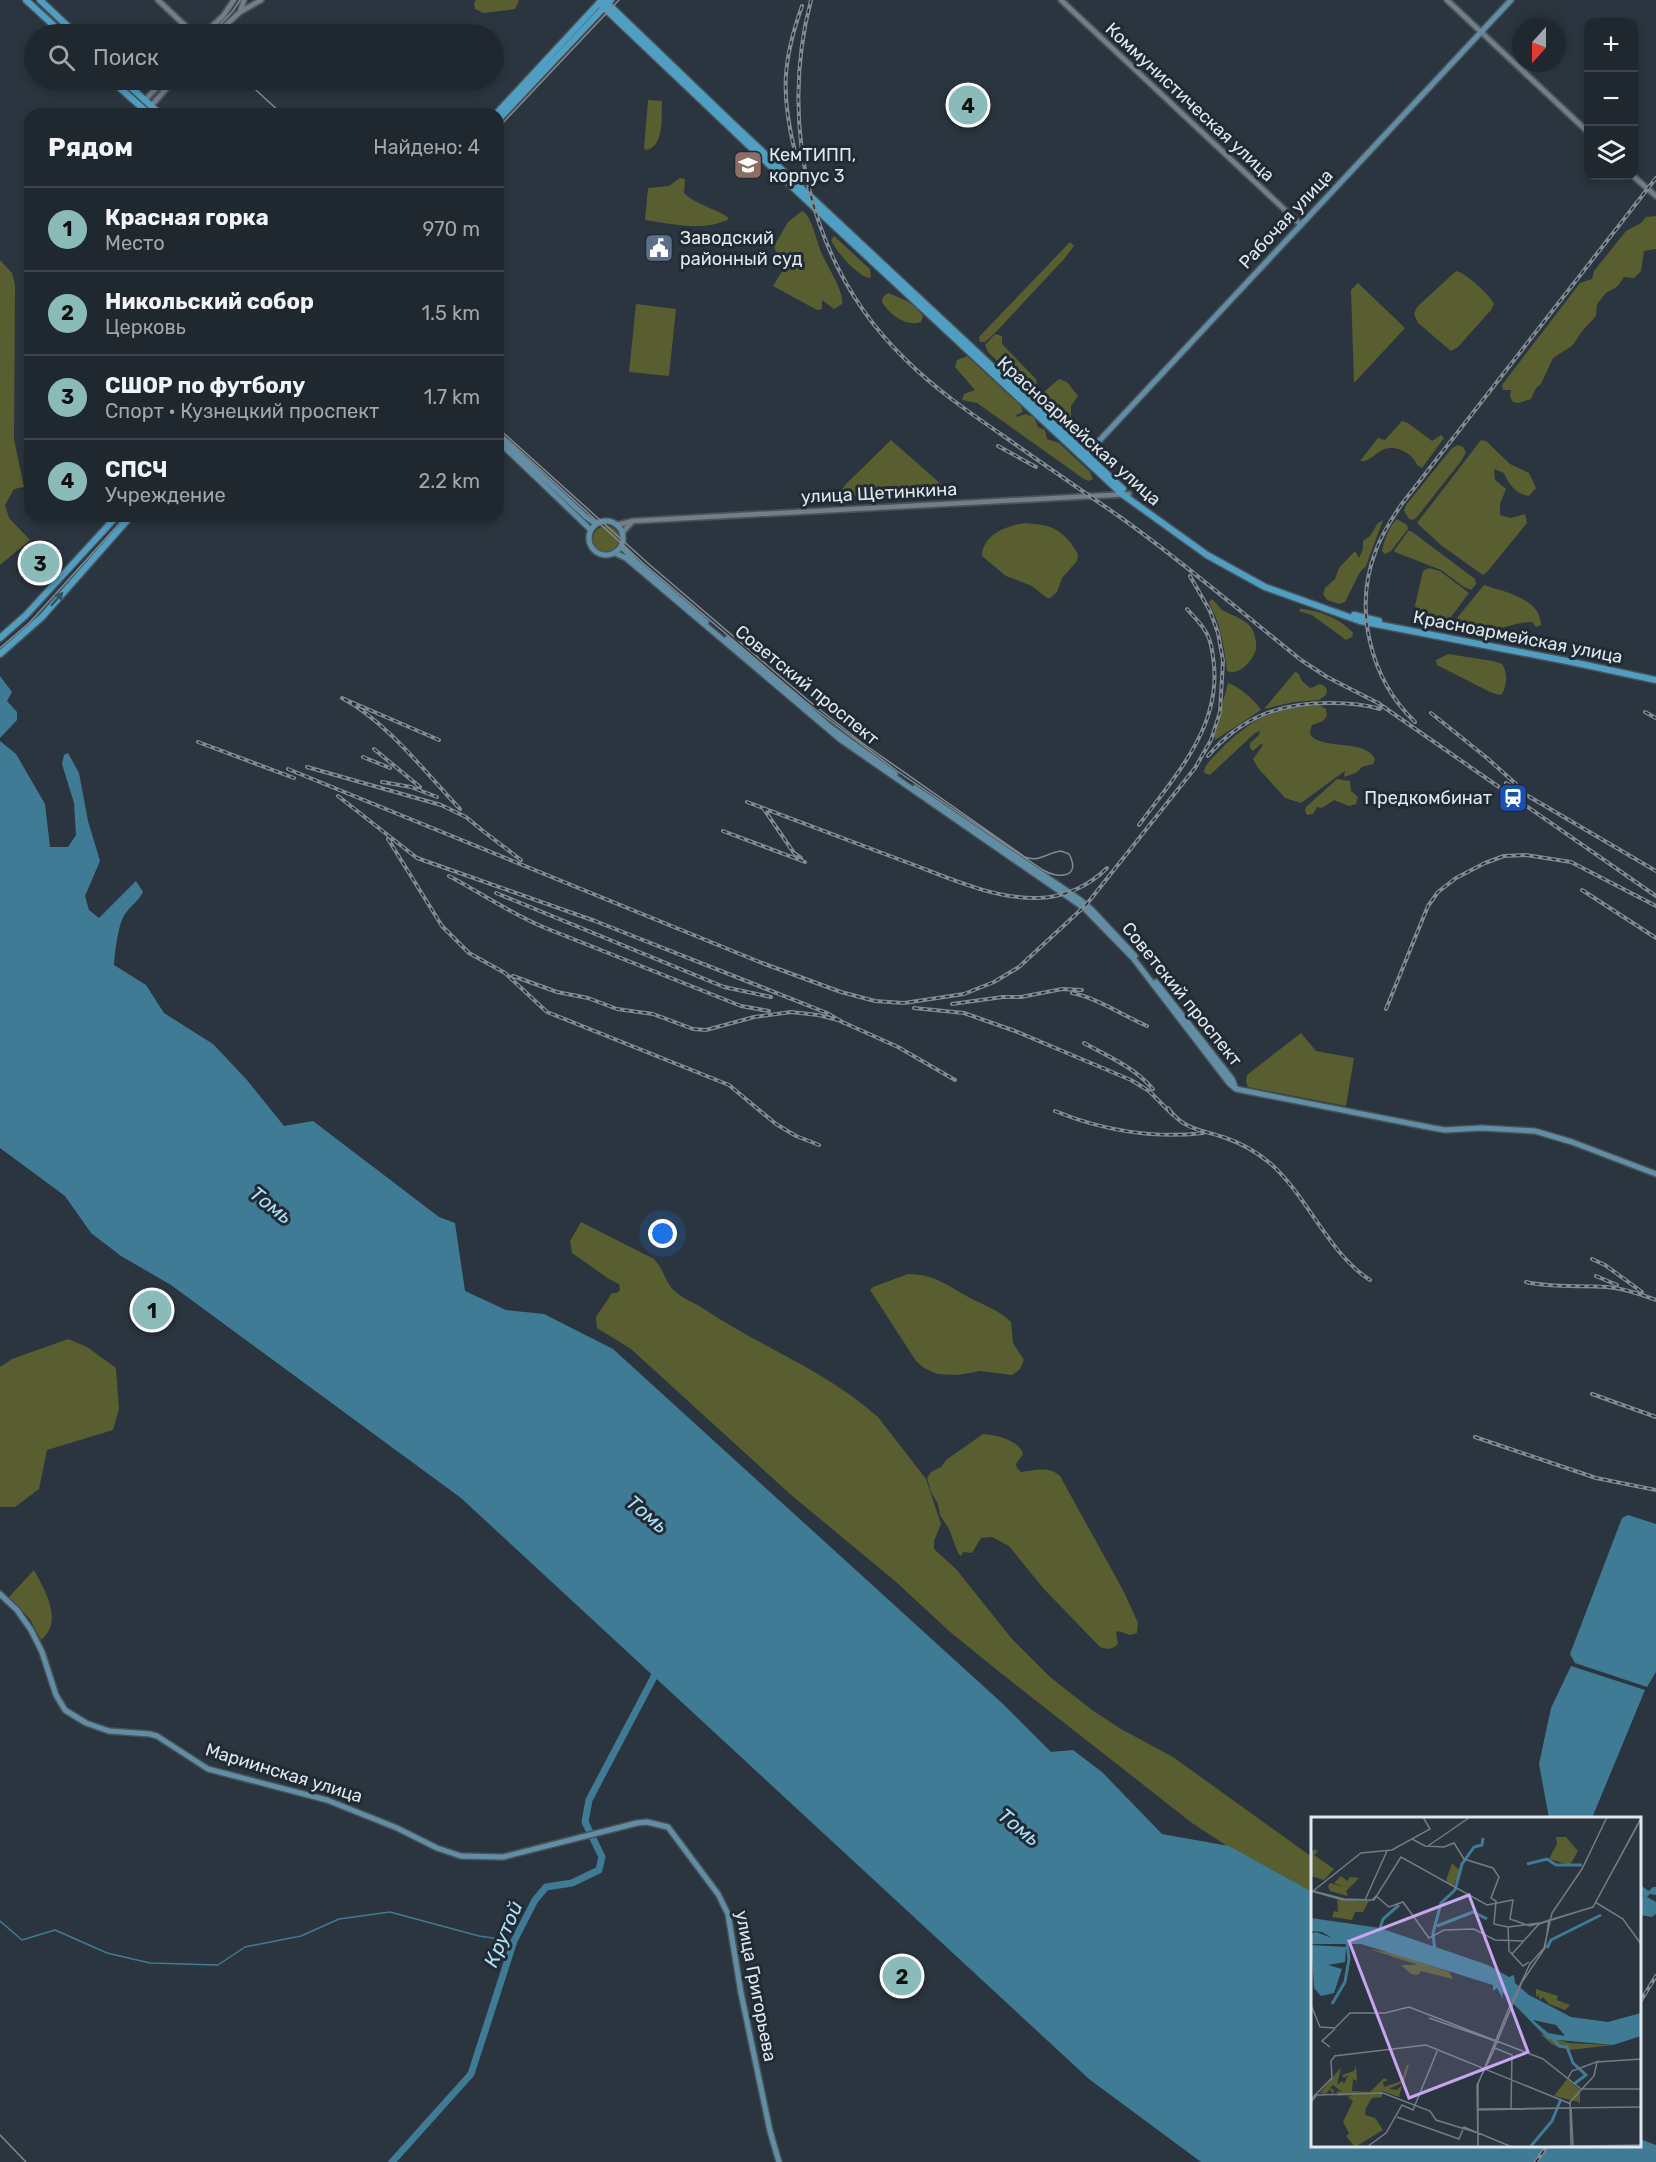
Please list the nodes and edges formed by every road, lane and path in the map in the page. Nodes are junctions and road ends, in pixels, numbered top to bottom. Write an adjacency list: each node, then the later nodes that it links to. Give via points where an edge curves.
1 (27, 0): 12 (main road)
2 (40, 0): 13 (main road)
3 (158, 0): 14 (street)
4 (234, 0): 15 (street)
5 (244, 0): 11 (street)
6 (261, 0): 11 (street)
7 (1061, 0): 31 (street, Коммунистическая улица)
8 (1447, 0): 17 (street)
9 (1511, 0): 17 (main road, Рабочая улица)
10 (603, 2): 26 (main road); 27 (main road); 34 (main road, Красноармейская улица)
11 (240, 12): 16 (street)
12 (52, 24)
13 (65, 24)
14 (183, 24)
15 (215, 24)
16 (227, 24)
17 (1482, 32): 28 (street); 31 (main road, Рабочая улица)
18 (124, 90): 22 (main road)
19 (131, 90): 22 (main road)
20 (154, 90): 22 (street)
21 (165, 90): 23 (street)
22 (142, 103): 23 (main road); 24 (main road)
23 (151, 106): 25 (main road)
24 (145, 108)
25 (153, 108)
26 (502, 108)
27 (504, 113)
28 (1584, 128)
29 (1638, 180): 30 (street)
30 (1656, 196)
31 (1301, 225): 34 (main road, Рабочая улица)
32 (504, 441): 39 (main road)
33 (504, 447): 41 (main road)
34 (1084, 457): 35 (main road, Красноармейская улица)
35 (1125, 494): 36 (street, улица Щетинкина); 47 (main road, Красноармейская улица, via 1228,564 1316,602 1380,621 1583,660)
36 (637, 521): 40 (street, улица Щетинкина); 42 (street)
37 (111, 522): 45 (main road)
38 (126, 522): 46 (main road, one-way to 38, via 42,616)
39 (596, 524): 40 (main road, via 605,521); 41 (main road)
40 (617, 525): 42 (main road)
41 (591, 530): 44 (main road, via 590,543 596,551 605,555)
42 (622, 533): 43 (main road)
43 (621, 546): 44 (main road); 48 (main road, Советский проспект, via 829,726)
44 (615, 553): 48 (main road, Советский проспект, via 626,558 828,730)
45 (0, 638)
46 (0, 654)
47 (1656, 679)
48 (894, 775): 49 (main road, Советский проспект, via 1084,908 1133,958 1236,1089 1445,1130 1488,1128 1543,1133)
49 (1656, 1174)
50 (0, 1594): 51 (main road, Мариинская улица, via 32,1630 60,1704 71,1715 109,1731 153,1735 208,1769 336,1803 461,1856 503,1857 647,1822)
51 (664, 1825): 52 (main road, улица Григорьева, via 672,1830 728,1914 741,1993)
52 (779, 2162)

